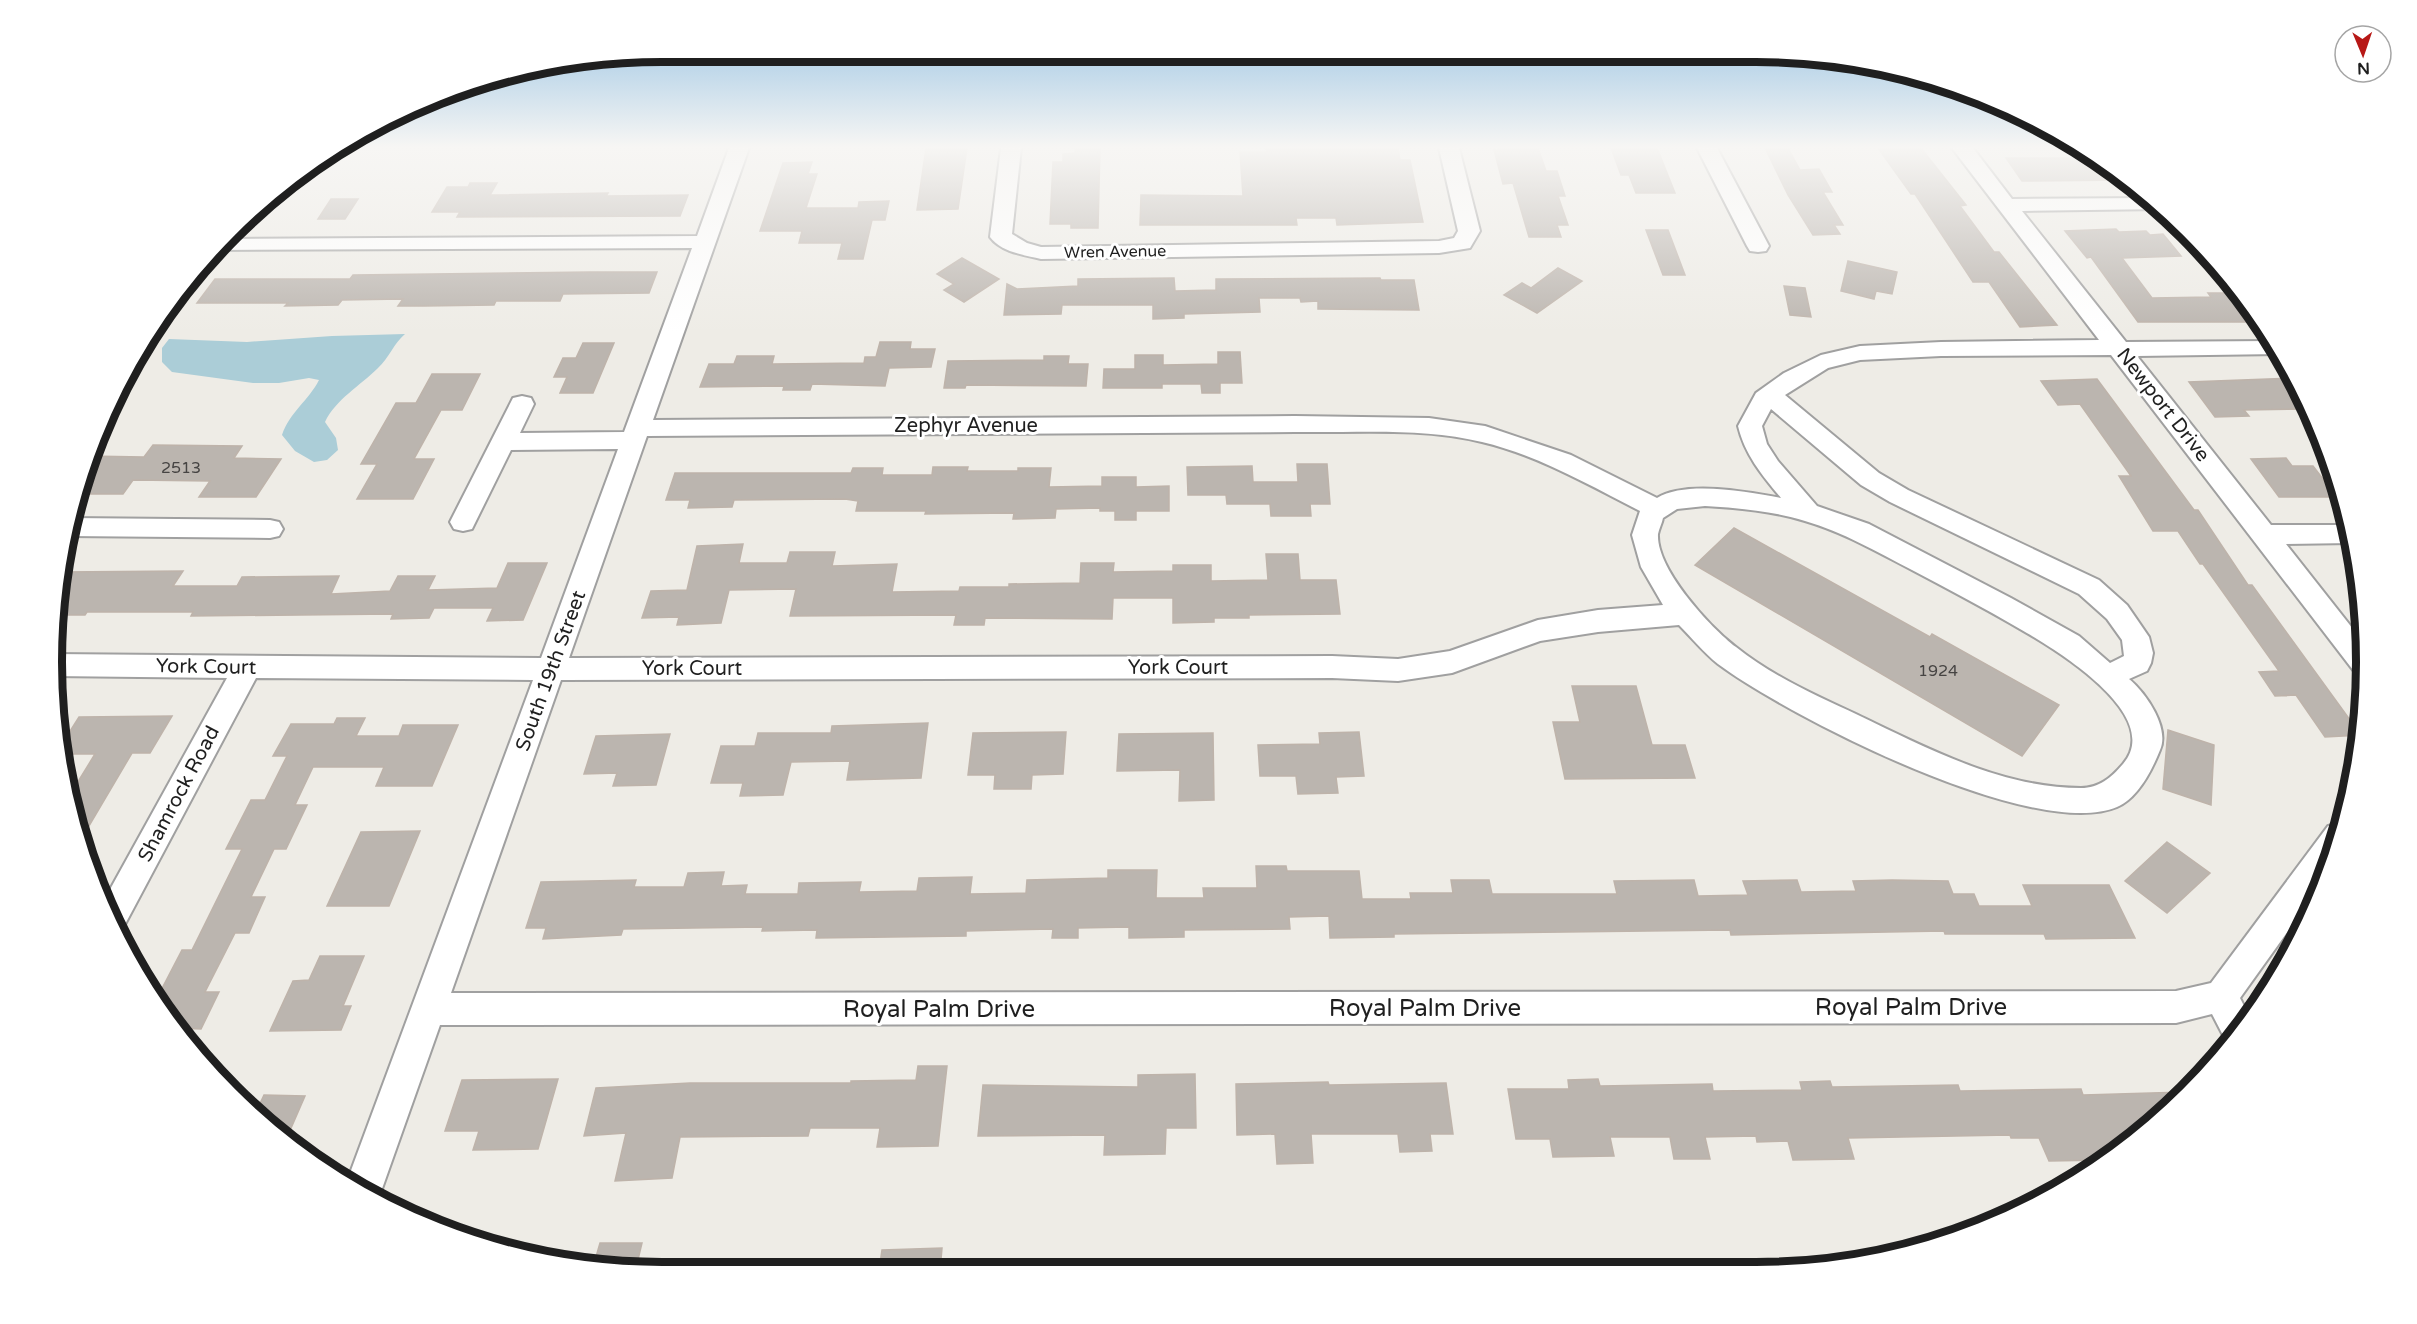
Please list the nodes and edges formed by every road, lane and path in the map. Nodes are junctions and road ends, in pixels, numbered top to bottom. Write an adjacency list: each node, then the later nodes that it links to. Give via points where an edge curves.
1 (716, 210): 6 (street, South 19th Street)
2 (1004, 210): 3 (street, Wren Avenue, via 1001,237 1020,248 1053,253 1439,247 1462,243 1469,231)
3 (1464, 210)
4 (1739, 210): 8 (street)
5 (2010, 210): 10 (street, Newport Drive)
6 (704, 242): 7 (street); 13 (street, South 19th Street)
7 (229, 246)
8 (1758, 246)
9 (2266, 348): 10 (street)
10 (2119, 349): 11 (street, via 1860,353 1821,362); 21 (street, Newport Drive)
11 (1770, 395): 16 (street, via 1750,426 1755,444); 27 (street, via 1870,479 2089,587 2117,612 2135,637 2139,653 2137,663)
12 (522, 404): 14 (street)
13 (635, 434): 14 (street, Zephyr Avenue); 15 (street, Zephyr Avenue, via 1295,424 1429,426 1485,434 1562,461); 26 (street, South 19th Street)
14 (502, 442): 17 (street)
15 (1658, 509): 16 (street, via 1671,501 1705,497); 22 (street, via 1652,513 1645,535 1654,567)
16 (1808, 512): 27 (street, via 1860,531 2001,605 2069,644)
17 (463, 522)
18 (77, 527): 19 (street)
19 (270, 529)
20 (2341, 534): 21 (street)
21 (2264, 535): 23 (street, Newport Drive)
22 (1686, 615): 26 (street, York Court, via 1598,621 1538,631 1452,662 1398,670); 27 (street, via 1726,655 1786,694 1932,765 2022,794 2081,801 2109,797 2136,771 2148,744 2143,717 2126,693)
23 (2356, 652)
24 (62, 665): 25 (street, York Court)
25 (247, 668): 26 (street, York Court); 29 (street, Shamrock Road)
26 (552, 669): 31 (street, South 19th Street)
27 (2107, 677)
28 (2323, 858): 30 (street)
29 (115, 910)
30 (2221, 996): 31 (street, Royal Palm Drive, via 2176,1007); 32 (street)
31 (430, 1010): 33 (street, South 19th Street)
32 (2235, 1023)
33 (365, 1184)

